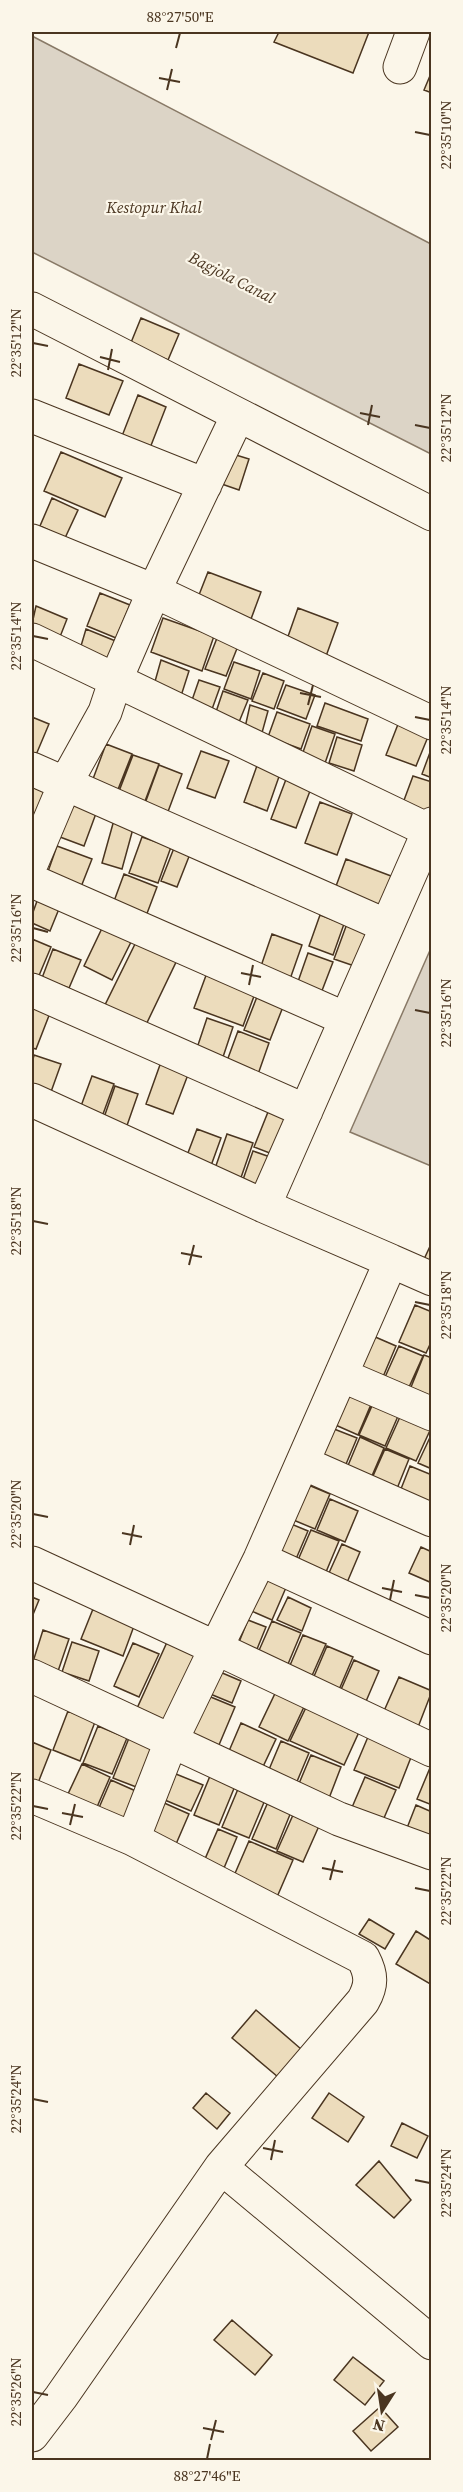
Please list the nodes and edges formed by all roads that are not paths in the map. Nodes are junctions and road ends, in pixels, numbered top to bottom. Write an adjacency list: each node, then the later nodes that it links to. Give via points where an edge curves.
1 (413, 32): 2 (street)
2 (400, 68)
3 (32, 309): 4 (street)
4 (238, 415): 6 (street); 7 (street)
5 (32, 416): 6 (street)
6 (205, 485): 9 (street)
7 (432, 514)
8 (32, 541): 9 (street)
9 (154, 591): 11 (street); 12 (street)
10 (32, 640): 11 (street)
11 (116, 679): 14 (street, via 105,712); 15 (street)
12 (432, 723)
13 (32, 769): 14 (street)
14 (65, 784): 16 (street); 18 (street)
15 (430, 827): 18 (street)
16 (32, 862)
17 (32, 881): 20 (street)
18 (387, 926): 20 (street)
19 (32, 990): 22 (street)
20 (346, 1019): 22 (street)
21 (32, 1100): 23 (street)
22 (306, 1112): 23 (street)
23 (264, 1206): 24 (street)
24 (391, 1261): 25 (street); 26 (street)
25 (432, 1279)
26 (341, 1375): 27 (street); 28 (street)
27 (432, 1413)
28 (303, 1463): 29 (street); 30 (street)
29 (432, 1520)
30 (260, 1559): 32 (street); 33 (street)
31 (32, 1563): 33 (street)
32 (432, 1638)
33 (216, 1648): 35 (street); 36 (street)
34 (32, 1676): 35 (street)
35 (172, 1739): 38 (street); 39 (street, via 339,1819)
36 (432, 1750)
37 (32, 1796): 38 (street)
38 (133, 1839): 40 (street, via 363,1958 370,1972 370,1988 363,2001)
39 (432, 1853)
40 (221, 2167): 41 (street); 42 (street)
41 (432, 2343)
42 (32, 2435)

